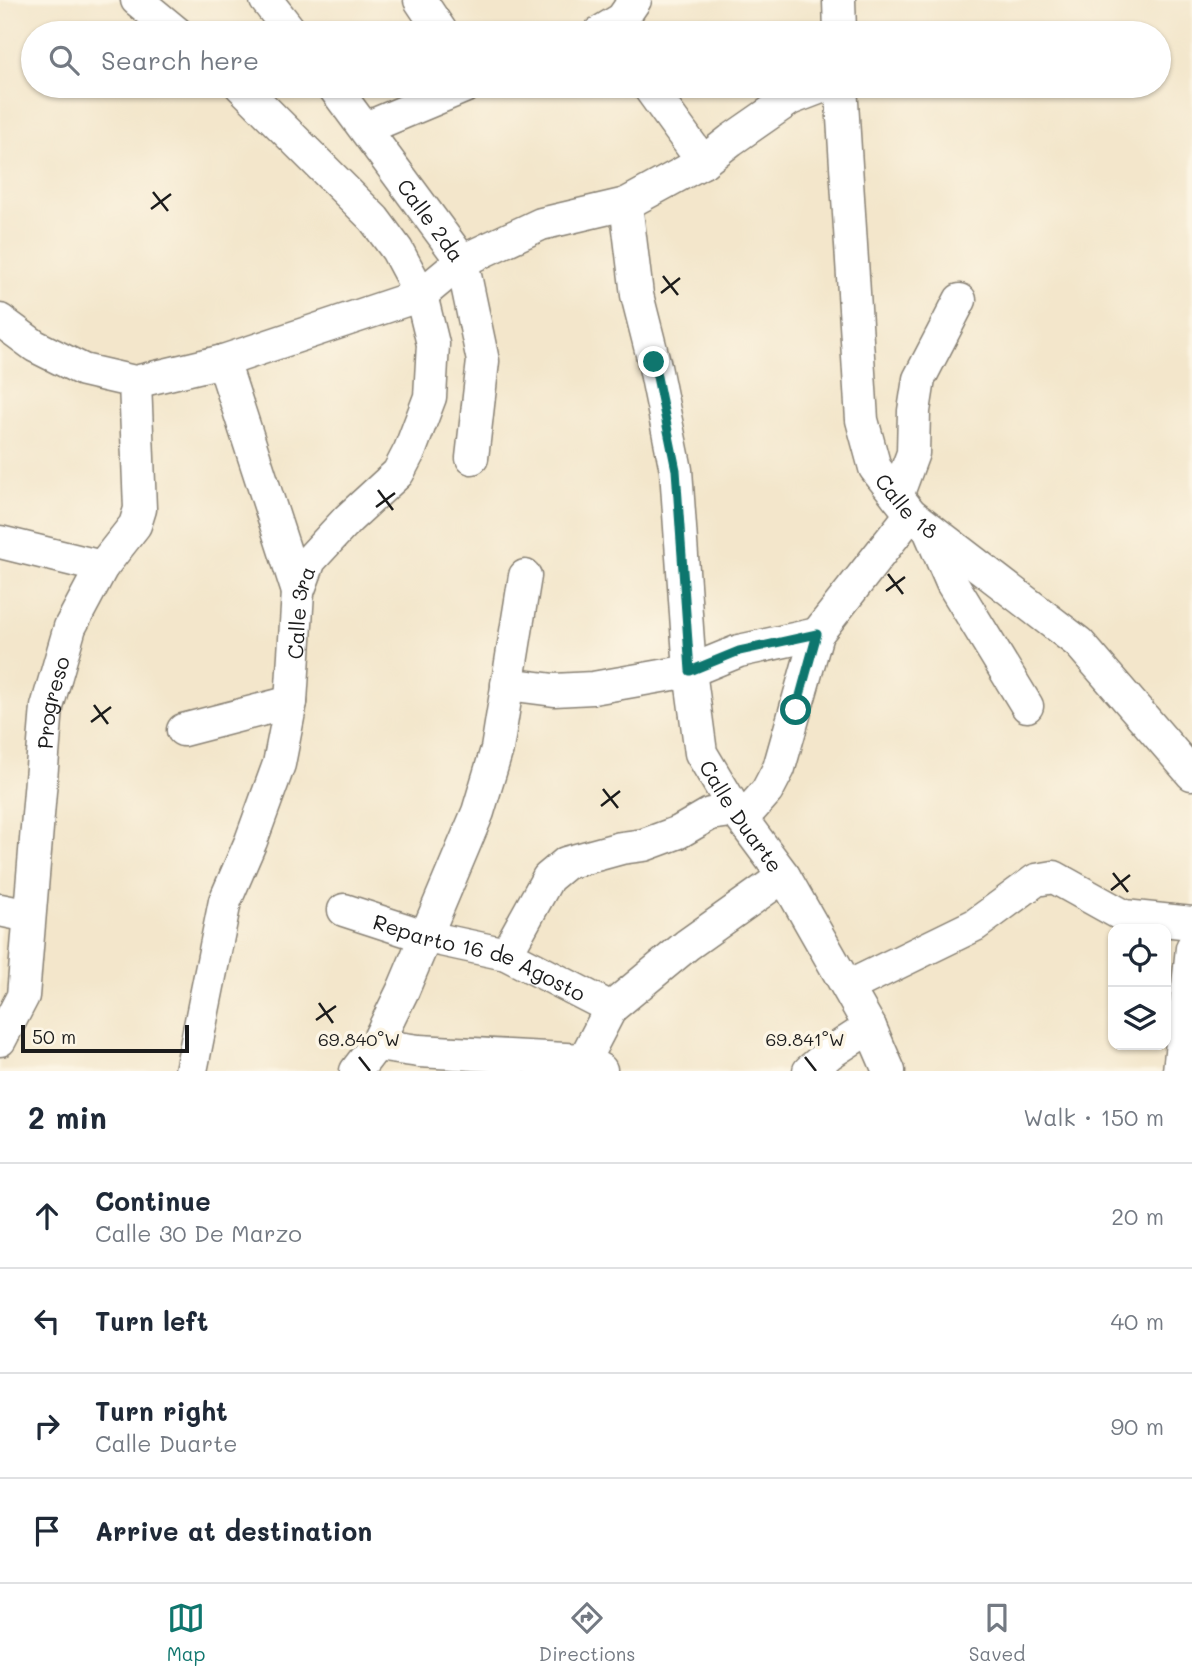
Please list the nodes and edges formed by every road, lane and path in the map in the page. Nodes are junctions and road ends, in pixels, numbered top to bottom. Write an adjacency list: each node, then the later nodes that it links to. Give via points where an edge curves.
1 (137, 0): 5 (street)
2 (266, 0): 6 (street)
3 (420, 0): 7 (street)
4 (839, 0): 8 (street)
5 (162, 21)
6 (283, 21)
7 (434, 21)
8 (840, 21)
9 (253, 98): 19 (street, Calle 3ra, via 374,219)
10 (342, 98): 15 (street, Calle 2da)
11 (437, 98): 15 (street)
12 (657, 98): 16 (street)
13 (793, 98): 16 (street)
14 (842, 98): 25 (street, Calle 18, via 862,420 875,468)
15 (366, 128): 18 (street, Calle 2da)
16 (703, 162): 17 (street)
17 (626, 204): 18 (street, via 541,224); 31 (street, Calle Duarte, via 637,295 676,470)
18 (462, 261): 19 (street); 24 (street, Calle 2da, via 483,361)
19 (421, 295): 22 (street); 29 (street, Calle 3ra, via 433,344 430,397 410,450 398,473 310,560)
20 (961, 300): 25 (street, via 919,379)
21 (0, 320): 23 (street, via 35,346 83,370)
22 (223, 361): 23 (street); 29 (street)
23 (135, 382): 27 (street, Progreso, via 140,509 135,524)
24 (472, 458)
25 (912, 512): 30 (street); 34 (street); 36 (street, Calle 18, via 1079,643)
26 (0, 542): 27 (street)
27 (102, 567): 40 (street, Progreso, via 70,627 47,707)
28 (526, 576): 32 (street)
29 (298, 592): 33 (street, Calle 3ra)
30 (817, 634): 31 (street, via 739,651); 37 (street, via 779,768 752,808)
31 (690, 671): 32 (street, via 593,688 554,690); 37 (street, Calle Duarte, via 701,753)
32 (507, 684): 42 (street, via 497,749 478,813)
33 (291, 702): 35 (street); 51 (street, Calle 3ra, via 279,764 225,901)
34 (1027, 706)
35 (183, 730)
36 (1192, 774)
37 (735, 810): 38 (street, Calle Duarte); 44 (street, via 710,814 645,845 566,863 548,878)
38 (784, 876): 45 (street, Calle Duarte); 46 (street, via 687,945)
39 (344, 911): 42 (street, Reparto 16 de Agosto)
40 (15, 913): 48 (street, Progreso, via 23,996)
41 (1192, 923): 45 (street, via 1124,916 1054,877 1045,877 975,925)
42 (427, 937): 44 (street, Reparto 16 de Agosto); 49 (street)
43 (1192, 948): 55 (street)
44 (506, 954): 46 (street, Reparto 16 de Agosto)
45 (848, 987): 47 (street, Calle Duarte)
46 (611, 1008): 50 (street)
47 (870, 1027): 53 (street); 54 (street, Calle Duarte)
48 (0, 1040)
49 (376, 1045): 50 (street); 52 (street)
50 (593, 1065)
51 (191, 1071)
52 (356, 1071)
53 (809, 1071)
54 (890, 1071)
55 (1179, 1071)

